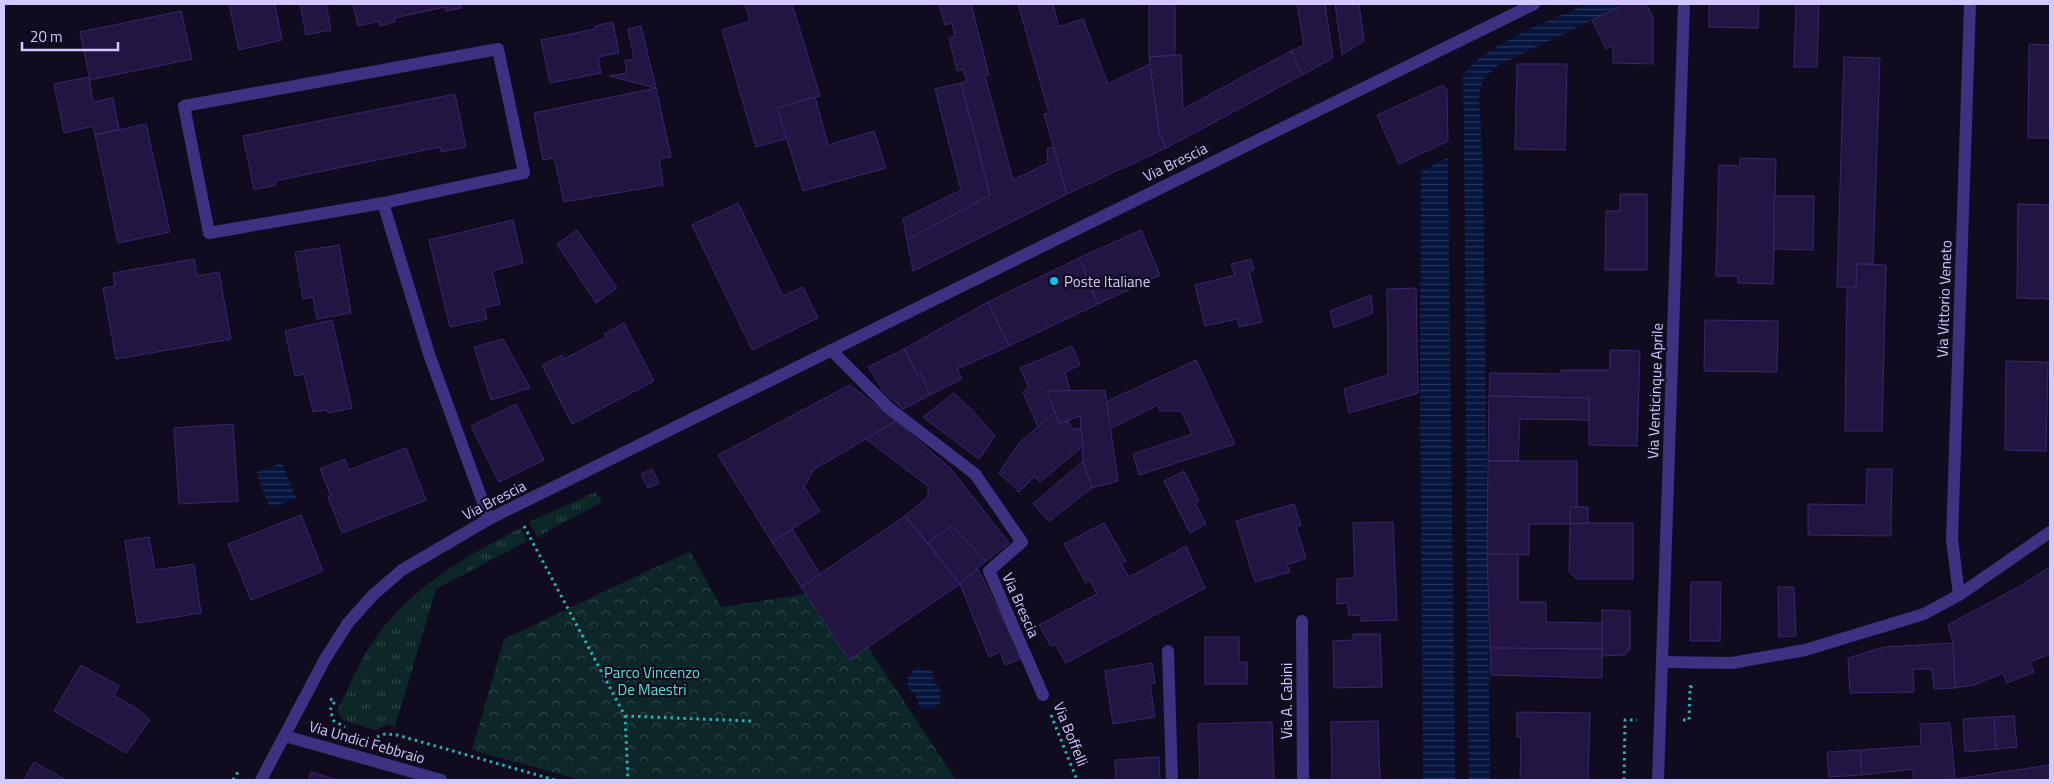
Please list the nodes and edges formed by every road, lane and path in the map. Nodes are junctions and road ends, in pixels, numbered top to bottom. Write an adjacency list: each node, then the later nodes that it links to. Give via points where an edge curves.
1 (1534, 4): 5 (street, Via Brescia)
2 (1684, 4): 12 (street, Via Venticinque Aprile)
3 (1970, 4): 9 (street, Via Vittorio Veneto, via 1952,539)
4 (384, 203): 4 (street, via 524,173 498,49 184,106 209,233); 7 (street, via 430,354)
5 (831, 350): 6 (street, Via Brescia); 15 (street, Via Brescia, via 890,408 975,474 1022,542 989,571)
6 (514, 508): 7 (street, Via Brescia); 16 (path)
7 (489, 519): 14 (street, Via Brescia, via 402,570 372,595 348,623)
8 (2050, 532): 9 (street)
9 (1959, 595): 12 (street, via 1924,614 1816,648 1732,663)
10 (1302, 621): 28 (street, Via A. Cabini)
11 (1168, 651): 27 (street)
12 (1662, 662): 18 (street, Via Venticinque Aprile)
13 (1696, 685): 18 (path, via 1690,687 1688,720)
14 (310, 689): 19 (path, via 335,701 330,710 334,720); 21 (street, Via Brescia)
15 (1043, 695): 26 (path, Via Boffelli)
16 (625, 716): 17 (path); 25 (path)
17 (751, 720)
18 (1661, 720): 29 (path, via 1625,720); 30 (street, Via Venticinque Aprile)
19 (350, 728)
20 (369, 734): 24 (path, via 397,736)
21 (285, 736): 22 (street, Via Brescia); 23 (street, Via Undici Febbraio)
22 (261, 780)
23 (441, 780)
24 (555, 780)
25 (628, 780)
26 (1077, 780)
27 (1172, 780)
28 (1303, 780)
29 (1624, 780)
30 (1658, 780)

